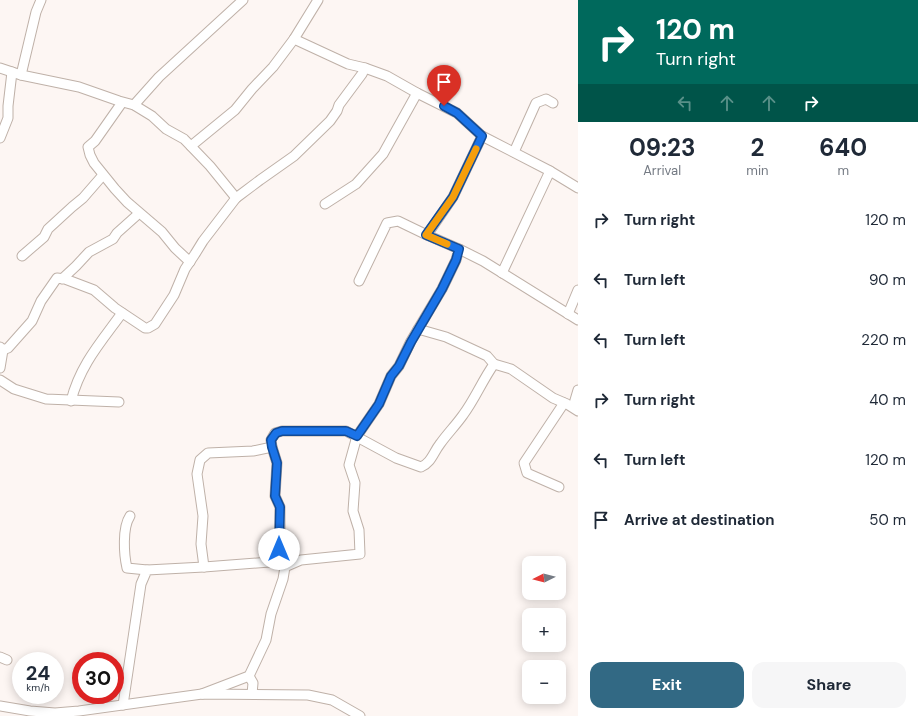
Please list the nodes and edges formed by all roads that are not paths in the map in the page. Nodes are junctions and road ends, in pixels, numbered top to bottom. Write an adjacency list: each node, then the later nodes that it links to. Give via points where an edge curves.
1 (41, 0): 7 (street)
2 (243, 0): 11 (street, via 158,77)
3 (318, 0): 4 (street)
4 (294, 39): 6 (street, via 348,64); 14 (street, via 235,110)
5 (0, 68): 7 (street)
6 (365, 68): 8 (street, via 387,76); 19 (street, via 330,121 294,156)
7 (16, 73): 11 (street, via 79,87); 13 (street, via 8,106 8,118)
8 (417, 93): 12 (street, via 457,113); 20 (street, via 383,154 356,184)
9 (553, 103): 15 (street, via 546,99 536,103)
10 (121, 104): 17 (street, via 88,147 90,155)
11 (134, 105): 14 (street)
12 (482, 136): 15 (street); 22 (street, via 453,197)
13 (0, 138)
14 (191, 146): 19 (street)
15 (514, 152): 16 (street)
16 (550, 171): 18 (street); 27 (street)
17 (103, 175): 24 (street, via 88,194); 25 (street, via 127,202 162,232)
18 (578, 188)
19 (236, 198): 25 (street)
20 (325, 204)
21 (136, 216): 26 (street, via 113,239 89,252)
22 (426, 235): 23 (street); 29 (street, via 398,221 387,223)
23 (459, 249): 27 (street); 35 (street, via 442,289)
24 (22, 256)
25 (190, 262): 32 (street, via 174,295 155,324 145,328)
26 (77, 265): 28 (street); 30 (street)
27 (502, 273): 33 (street)
28 (62, 279): 30 (street); 36 (street, via 57,278 41,301 32,321 8,348)
29 (359, 281)
30 (81, 284): 32 (street, via 94,290)
31 (578, 290): 33 (street)
32 (122, 312): 41 (street, via 86,363 75,384)
33 (568, 314): 34 (street)
34 (578, 320)
35 (418, 328): 37 (street, via 446,337 487,356); 45 (street, via 399,366 391,376 379,404)
36 (2, 349): 38 (street)
37 (494, 364): 43 (street, via 511,370 539,390); 45 (street, via 482,380 463,416 440,444 428,464 421,468 396,458)
38 (0, 368)
39 (0, 380): 41 (street, via 14,389 46,399)
40 (578, 390): 44 (street)
41 (71, 401): 42 (street)
42 (120, 402)
43 (564, 403): 44 (street); 47 (street, via 524,464 527,473)
44 (575, 409)
45 (357, 436): 46 (street, via 346,431 282,431 276,433 271,440); 49 (street, via 349,465 355,483 352,511 359,530 360,554)
46 (272, 447): 50 (street, via 277,463 275,496 280,507); 51 (street, via 253,451 208,453 200,460 197,474 203,516 201,544)
47 (559, 487)
48 (130, 516): 52 (street, via 125,534 127,568)
49 (301, 560): 50 (street); 53 (street, via 285,567 266,640)
50 (280, 561): 51 (street)
51 (204, 567): 52 (street)
52 (147, 570): 56 (street, via 141,584)
53 (249, 676): 54 (street); 55 (street, via 253,682)
54 (202, 694): 55 (street); 56 (street)
55 (252, 694): 58 (street, via 314,696 332,700)
56 (123, 705): 57 (street, via 55,713)
57 (0, 706)
58 (360, 716)

